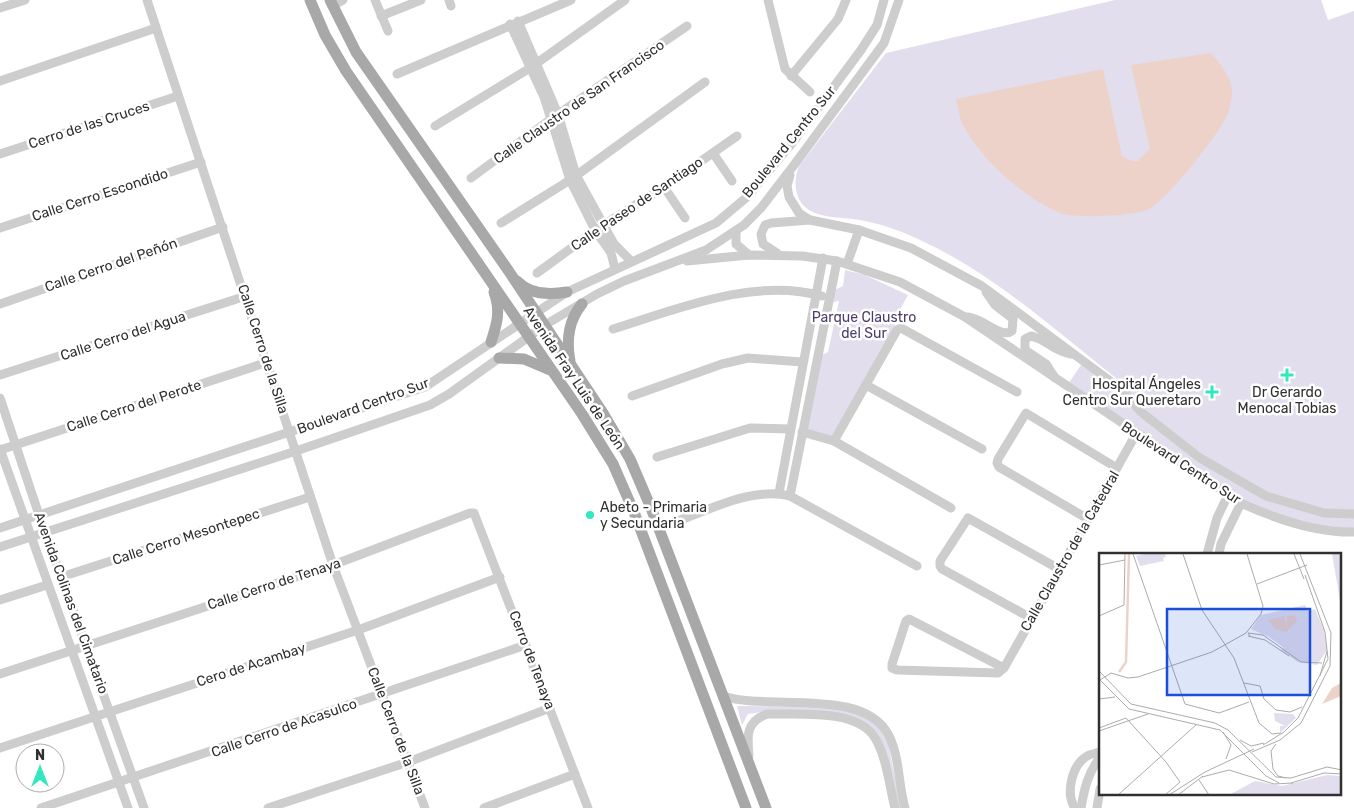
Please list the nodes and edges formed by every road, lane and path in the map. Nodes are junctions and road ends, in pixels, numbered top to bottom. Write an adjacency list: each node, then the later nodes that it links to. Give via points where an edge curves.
1 (25, 0): 15 (street)
2 (147, 0): 20 (street, Calle Cerro de la Silla)
3 (310, 0): 17 (main road, Avenida Fray Luis de León)
4 (316, 0): 17 (main road)
5 (343, 0): 14 (street)
6 (375, 0): 16 (street)
7 (421, 0): 16 (street)
8 (571, 0): 18 (street)
9 (625, 0): 22 (street)
10 (768, 0): 24 (street, via 782,62)
11 (846, 0): 24 (street, via 838,19)
12 (884, 0): 51 (street, Boulevard Centro Sur, via 877,25 862,50 747,197 699,232)
13 (899, 0): 35 (street, Boulevard Centro Sur, via 884,43)
14 (331, 3): 56 (main road, Avenida Fray Luis de León, via 356,52)
15 (0, 8)
16 (381, 16): 21 (street)
17 (317, 18): 58 (main road, Avenida Fray Luis de León, via 346,71)
18 (514, 23): 22 (street); 23 (street)
19 (687, 26): 29 (street, Calle Claustro de San Francisco)
20 (156, 28): 25 (street); 28 (street, Calle Cerro de la Silla)
21 (388, 31)
22 (533, 65): 29 (street); 30 (street)
23 (397, 74)
24 (791, 76): 27 (street)
25 (0, 81)
26 (705, 82): 36 (street)
27 (810, 92)
28 (178, 96): 33 (street, Cerro de las Cruces); 34 (street, Calle Cerro de la Silla)
29 (555, 117): 36 (street); 37 (street, Calle Claustro de San Francisco)
30 (435, 126)
31 (737, 136): 32 (street, Calle Paseo de Santiago)
32 (713, 153): 38 (street); 39 (street, Calle Paseo de Santiago)
33 (0, 154)
34 (201, 162): 43 (street, Calle Cerro de la Silla); 45 (street, Calle Cerro Escondido)
35 (794, 165): 41 (street, Boulevard Centro Sur, via 787,186 789,197 799,213); 47 (street, Boulevard Centro Sur, via 760,208)
36 (573, 177): 42 (street); 44 (street)
37 (471, 178)
38 (732, 181)
39 (664, 187): 40 (street); 44 (street, Calle Paseo de Santiago)
40 (685, 218)
41 (810, 220): 46 (street, Boulevard Centro Sur); 48 (street, via 765,226 761,234 763,244)
42 (501, 222)
43 (222, 227): 62 (street, Calle Cerro de la Silla); 64 (street, Calle Cerro del Peñón)
44 (599, 227): 51 (street); 55 (street); 57 (street, Calle Paseo de Santiago)
45 (0, 228)
46 (859, 230): 54 (street); 59 (street, Boulevard Centro Sur, via 911,248)
47 (736, 231): 49 (street, via 736,244); 52 (street, Boulevard Centro Sur)
48 (780, 254): 49 (street, Boulevard Centro Sur); 50 (street, Boulevard Centro Sur)
49 (749, 255): 52 (street, Boulevard Centro Sur)
50 (824, 258): 53 (street, Boulevard Centro Sur); 61 (street)
51 (631, 261): 55 (street, Boulevard Centro Sur)
52 (681, 261): 65 (street, Boulevard Centro Sur, via 624,281)
53 (837, 261): 54 (street, Boulevard Centro Sur); 63 (street)
54 (847, 264): 67 (street, Boulevard Centro Sur, via 900,282)
55 (615, 269): 60 (street, Boulevard Centro Sur)
56 (508, 270): 60 (main road, via 529,290 552,294); 66 (main road, Avenida Fray Luis de León)
57 (536, 273)
58 (490, 281): 68 (main road, Avenida Fray Luis de León); 72 (main road, via 498,303 498,317)
59 (982, 286): 67 (street, via 995,305 1013,319 1012,332 1002,334 978,318); 73 (street, Boulevard Centro Sur)
60 (567, 292): 66 (street, Boulevard Centro Sur)
61 (816, 294): 63 (street); 70 (street, via 750,292 708,298); 76 (street)
62 (246, 296): 75 (street, Calle Cerro de la Silla); 79 (street, Calle Cerro del Agua)
63 (828, 298): 86 (street)
64 (0, 304)
65 (582, 304): 69 (street, Boulevard Centro Sur); 77 (main road, via 568,331)
66 (536, 312): 68 (street, Boulevard Centro Sur); 69 (main road, Avenida Fray Luis de León)
67 (965, 317): 80 (street, Boulevard Centro Sur)
68 (519, 323): 71 (main road, Avenida Fray Luis de León); 72 (street, Boulevard Centro Sur)
69 (545, 325): 71 (street, Boulevard Centro Sur); 77 (main road, Avenida Fray Luis de León)
70 (612, 329)
71 (529, 336): 74 (street, Boulevard Centro Sur); 78 (main road, Avenida Fray Luis de León)
72 (490, 342): 88 (street, Boulevard Centro Sur, via 425,386)
73 (1072, 354): 80 (street, via 1059,352 1038,337 1031,336 1025,340 1025,350 1051,369); 106 (street, Boulevard Centro Sur, via 1121,389 1141,412 1200,458 1266,496 1324,512)
74 (499, 358): 78 (main road, via 524,359); 95 (street, Boulevard Centro Sur, via 430,405)
75 (268, 362): 88 (street, Calle Cerro de la Silla); 92 (street, Calle Cerro del Perote)
76 (802, 362): 83 (street, via 748,358); 85 (street)
77 (570, 363): 136 (main road, Avenida Fray Luis de León, via 630,459)
78 (552, 371): 156 (main road, Avenida Fray Luis de León, via 613,464)
79 (0, 375)
80 (1056, 379): 90 (street, Boulevard Centro Sur)
81 (866, 385): 82 (street, via 901,328); 91 (street); 93 (street)
82 (1017, 392)
83 (632, 396)
84 (0, 398): 92 (street, Avenida Colinas del Cimatario)
85 (796, 398): 86 (street); 87 (street)
86 (808, 400): 89 (street)
87 (790, 429): 96 (street, via 750,428); 98 (street)
88 (290, 432): 95 (street, Calle Cerro de la Silla); 105 (street, Boulevard Centro Sur)
89 (802, 432): 91 (street); 100 (street)
90 (1136, 434): 97 (street, Calle Claustro de la Catedral); 99 (street, Boulevard Centro Sur)
91 (834, 441): 103 (street)
92 (16, 445): 94 (street, Calle Cerro del Perote); 105 (street, Avenida Colinas del Cimatario)
93 (982, 449)
94 (0, 450): 108 (street, Avenida Colinas del Cimatario)
95 (296, 451): 101 (street, Calle Cerro de la Silla); 111 (street, Boulevard Centro Sur)
96 (657, 457)
97 (1117, 468): 107 (street, Calle Claustro de la Catedral); 107 (street, via 1026,413 998,458 999,467)
98 (779, 493): 100 (street); 109 (street, via 750,496)
99 (1228, 495): 102 (street, Boulevard Centro Sur); 114 (street, via 1216,518)
100 (790, 496): 120 (street)
101 (310, 497): 119 (street, Calle Cerro de la Silla); 122 (street, Calle Cerro Mesontepec)
102 (1241, 503): 112 (street, Boulevard Centro Sur, via 1304,527); 115 (street)
103 (951, 508)
104 (474, 513): 119 (street, Calle Cerro de Tenaya); 123 (street, Cerro de Tenaya)
105 (39, 514): 108 (street, Boulevard Centro Sur); 111 (street, Avenida Colinas del Cimatario)
106 (1354, 514)
107 (1088, 519): 121 (street, Calle Claustro de la Catedral)
108 (23, 520): 110 (street, Boulevard Centro Sur); 113 (street, Avenida Colinas del Cimatario)
109 (680, 520)
110 (0, 528)
111 (45, 532): 113 (street, Boulevard Centro Sur); 122 (street, Avenida Colinas del Cimatario)
112 (1354, 532)
113 (30, 538): 116 (street, Boulevard Centro Sur); 124 (street, Avenida Colinas del Cimatario)
114 (1209, 542): 115 (street); 117 (street)
115 (1221, 544): 118 (street)
116 (0, 547)
117 (1207, 553)
118 (1219, 553)
119 (334, 564): 129 (street, Calle Cerro de la Silla); 131 (street, Calle Cerro de Tenaya)
120 (917, 566)
121 (1059, 569): 128 (street, Calle Claustro de la Catedral); 128 (street, via 968,518 940,562 942,569)
122 (61, 577): 126 (street, Avenida Colinas del Cimatario)
123 (500, 577): 129 (street, Cero de Acambay); 130 (street, Cerro de Tenaya)
124 (47, 585): 125 (street); 127 (street, Avenida Colinas del Cimatario)
125 (0, 600)
126 (69, 600): 127 (street); 131 (street, Avenida Colinas del Cimatario)
127 (54, 605): 132 (street, Avenida Colinas del Cimatario)
128 (1031, 618): 133 (street, Calle Claustro de la Catedral)
129 (358, 630): 135 (street, Calle Cerro de la Silla); 138 (street, Cero de Acambay)
130 (526, 645): 135 (street, Calle Cerro de Acasulco); 137 (street, Cerro de Tenaya)
131 (86, 646): 132 (street, Calle Cerro de Tenaya); 138 (street, Avenida Colinas del Cimatario)
132 (71, 650): 134 (street, Calle Cerro de Tenaya); 139 (street, Avenida Colinas del Cimatario)
133 (1004, 668): 133 (street, via 910,619 906,621 892,664 892,668 897,670 998,673)
134 (0, 674)
135 (383, 694): 143 (street, Calle Cerro de la Silla); 146 (street, Calle Cerro de Acasulco)
136 (724, 696): 144 (main road, Avenida Fray Luis de León); 159 (street, via 741,701 845,706 871,715 892,742)
137 (550, 708): 143 (street); 145 (street, Cerro de Tenaya)
138 (109, 712): 139 (street, Cero de Acambay); 146 (street, Avenida Colinas del Cimatario)
139 (95, 717): 140 (street, Cero de Acambay); 147 (street, Avenida Colinas del Cimatario)
140 (0, 748)
141 (1099, 752): 160 (street, via 1087,756 1076,768 1071,781)
142 (1099, 759): 161 (street, via 1085,788)
143 (408, 762): 152 (street); 153 (street, Calle Cerro de la Silla)
144 (750, 766): 157 (main road, Avenida Fray Luis de León); 158 (street, via 747,732 759,717 767,714 847,717 860,722 875,738)
145 (575, 774): 154 (street); 155 (street, Cerro de Tenaya)
146 (133, 778): 147 (street, Calle Cerro de Acasulco); 151 (street, Avenida Colinas del Cimatario)
147 (119, 783): 149 (street, Calle Cerro de Acasulco); 150 (street, Avenida Colinas del Cimatario)
148 (1099, 795): 162 (street)
149 (41, 808)
150 (128, 808)
151 (144, 808)
152 (268, 808)
153 (425, 808)
154 (484, 808)
155 (588, 808)
156 (746, 808)
157 (766, 808)
158 (895, 808)
159 (905, 808)
160 (1075, 808)
161 (1081, 808)
162 (1097, 808)

